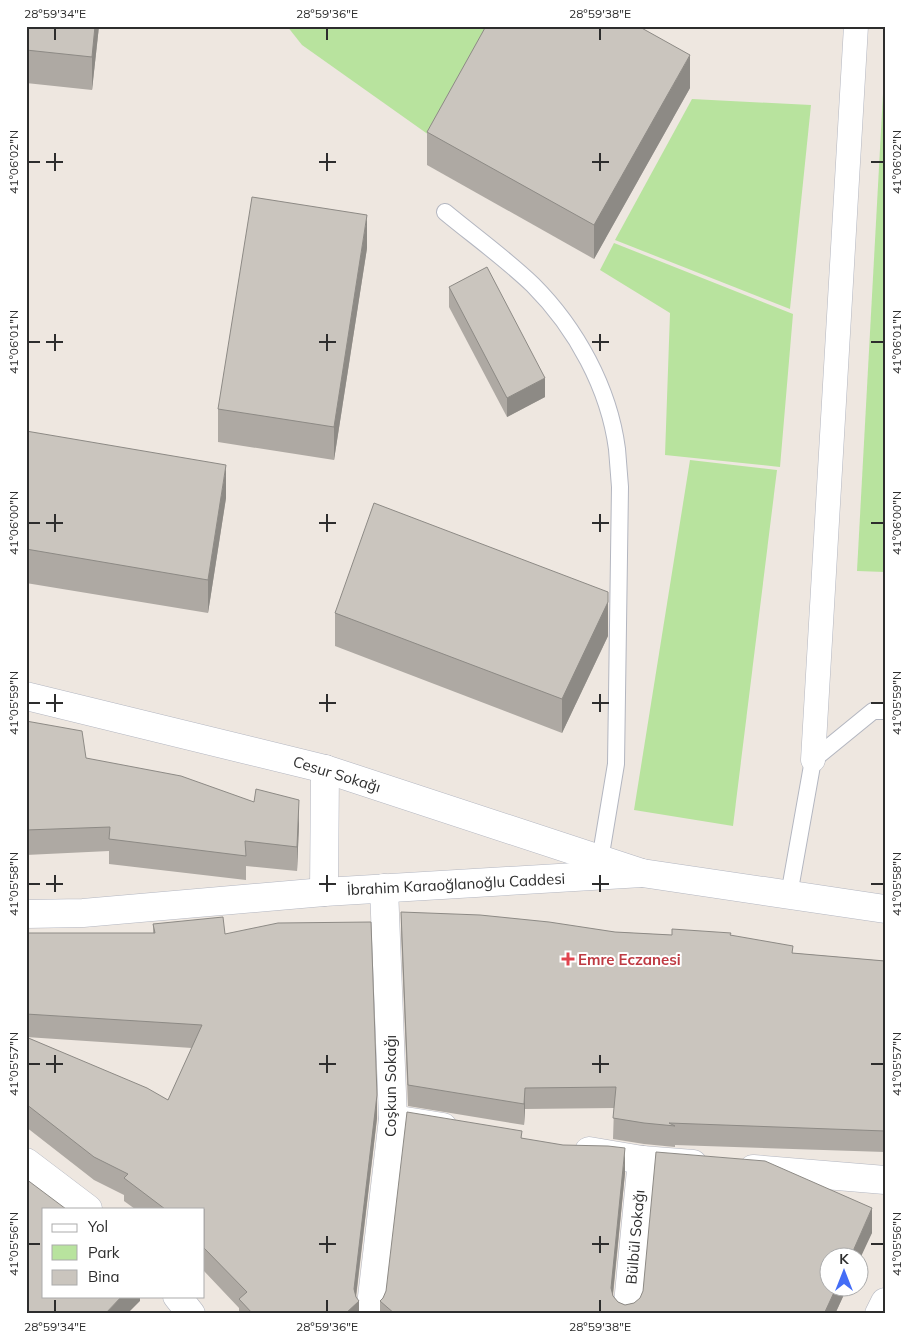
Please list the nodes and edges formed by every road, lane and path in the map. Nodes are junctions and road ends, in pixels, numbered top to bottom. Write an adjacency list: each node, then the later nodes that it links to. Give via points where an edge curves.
1 (856, 26): 5 (street)
2 (445, 212): 7 (lane, via 533,285 556,311 594,371 608,408 617,448 620,487 616,764)
3 (26, 696): 6 (street, Cesur Sokağı)
4 (885, 711): 5 (lane, via 873,711)
5 (812, 760): 11 (lane)
6 (325, 769): 7 (street, Cesur Sokağı); 10 (street)
7 (600, 860): 8 (street, Cesur Sokağı)
8 (642, 874): 9 (street, İbrahim Karaoğlanoğlu Caddesi); 11 (street, İbrahim Karaoğlanoğlu Caddesi)
9 (384, 888): 10 (street, İbrahim Karaoğlanoğlu Caddesi); 14 (street, Coşkun Sokağı)
10 (324, 892): 13 (street, İbrahim Karaoğlanoğlu Caddesi, via 83,913)
11 (789, 895): 12 (street, İbrahim Karaoğlanoğlu Caddesi)
12 (885, 909)
13 (26, 914)
14 (393, 1119): 15 (street); 24 (street, Coşkun Sokağı)
15 (470, 1132)
16 (566, 1147): 17 (street)
17 (642, 1160): 19 (street); 25 (street, Bülbül Sokağı)
18 (26, 1162): 20 (street)
19 (885, 1180)
20 (87, 1208)
21 (178, 1298): 23 (street)
22 (885, 1302): 26 (street)
23 (190, 1314)
24 (370, 1314)
25 (628, 1314)
26 (879, 1314)

